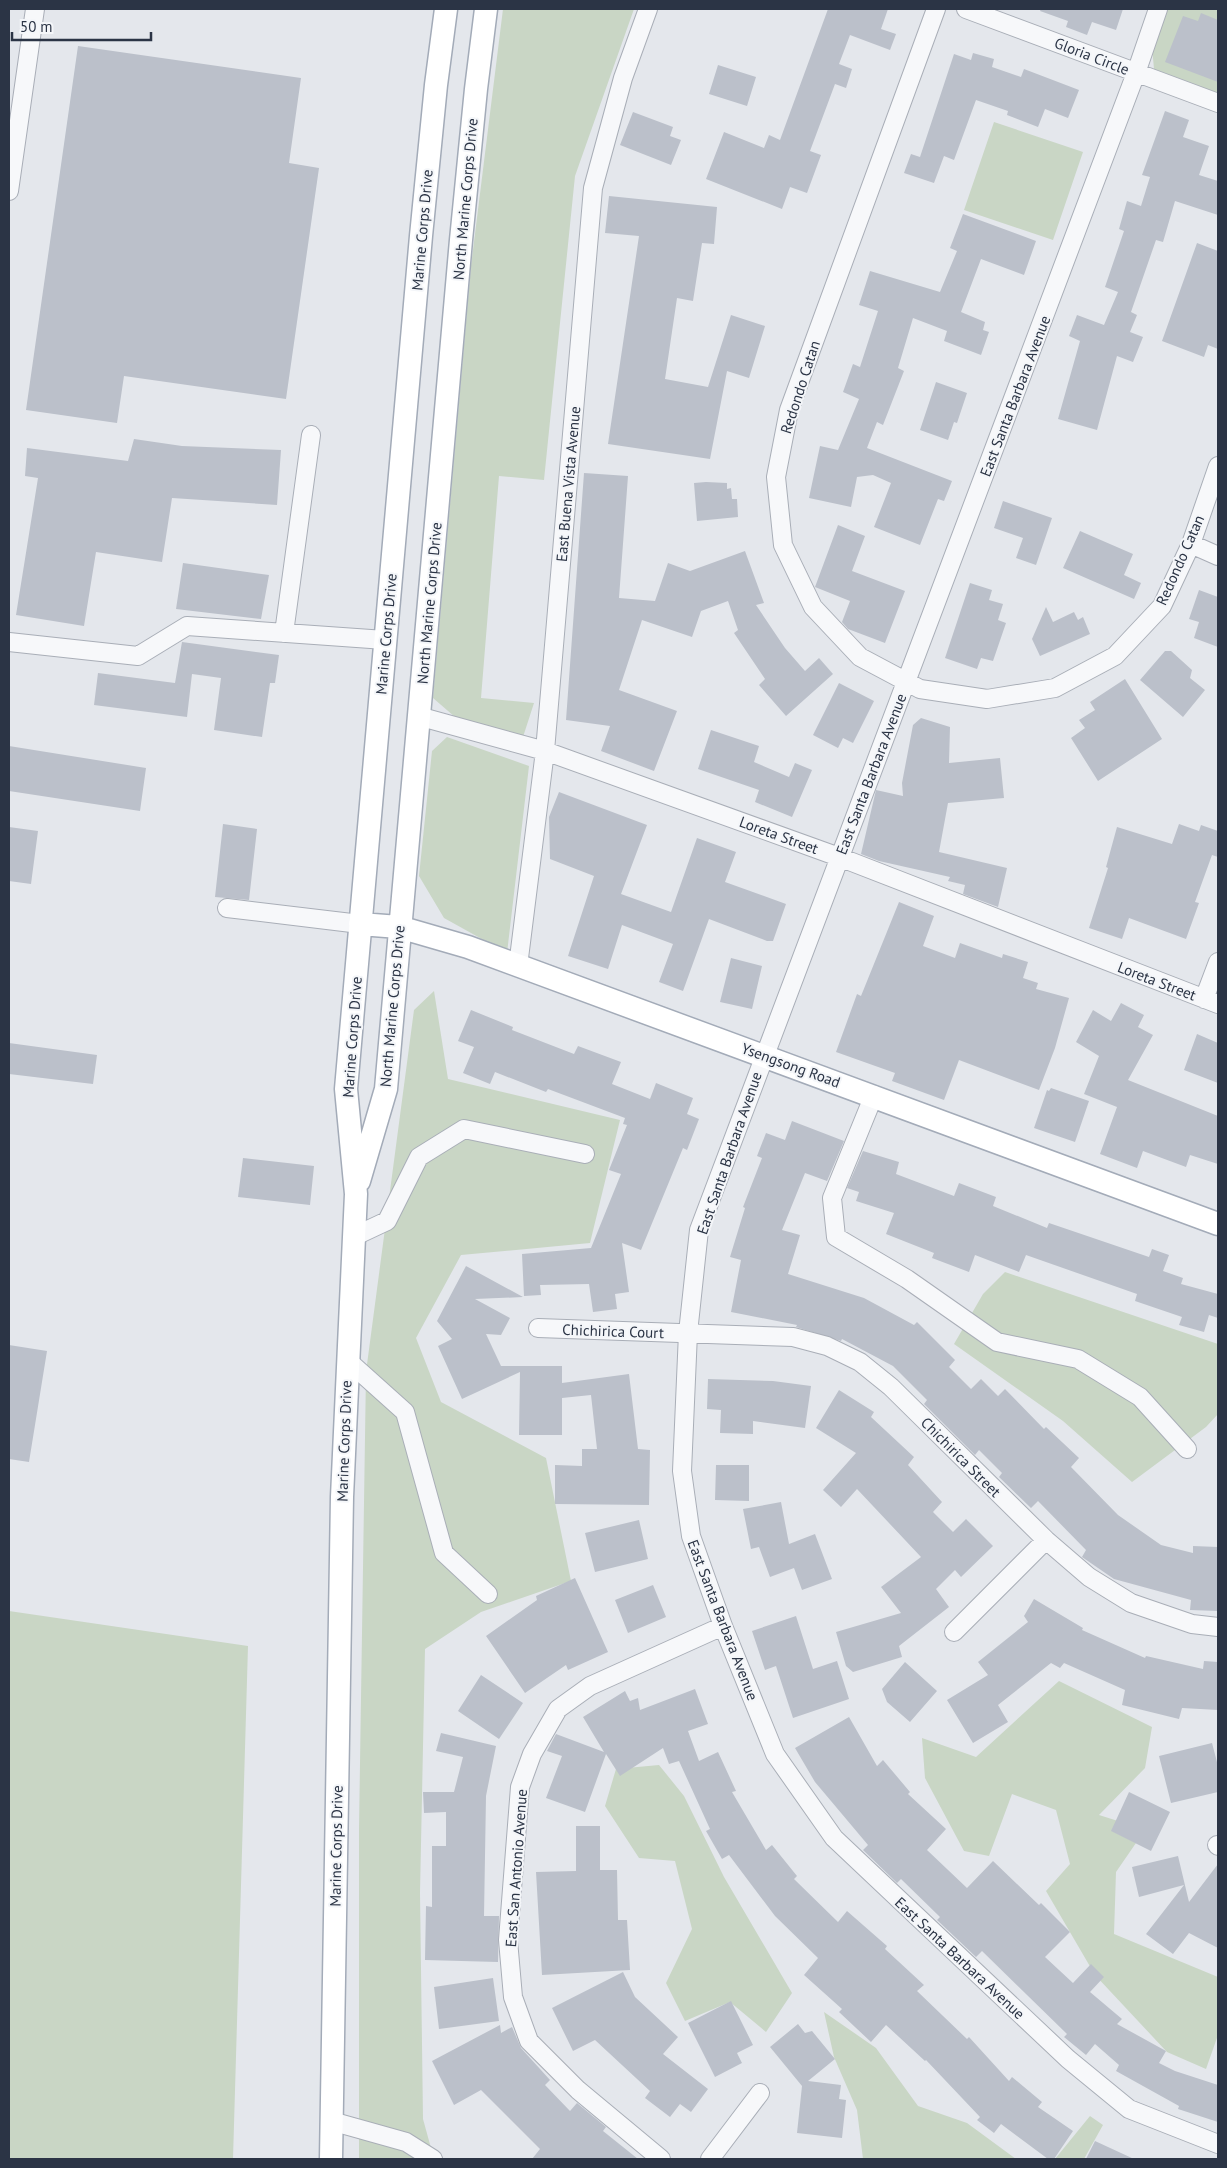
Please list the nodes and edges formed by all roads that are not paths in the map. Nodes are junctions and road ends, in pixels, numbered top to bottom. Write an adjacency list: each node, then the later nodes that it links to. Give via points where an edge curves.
1 (36, 9): 10 (street)
2 (446, 9): 16 (main road, Marine Corps Drive, via 422,227)
3 (486, 9): 19 (main road, North Marine Corps Drive, via 463,221)
4 (648, 9): 20 (street, East Buena Vista Avenue, via 623,78 594,188)
5 (936, 9): 18 (street, Redondo Catan, via 789,410 776,477 783,545 812,607 860,657)
6 (966, 9): 8 (street, Gloria Circle)
7 (1158, 9): 8 (street, East Santa Barbara Avenue)
8 (1136, 73): 9 (street, Gloria Circle); 18 (street, East Santa Barbara Avenue)
9 (1218, 103)
10 (9, 191)
11 (311, 435): 15 (street)
12 (1218, 466): 13 (street, Redondo Catan)
13 (1191, 544): 14 (street); 18 (street, Redondo Catan, via 1162,606 1142,628 1115,656 1055,688 987,699 920,689)
14 (1218, 556)
15 (284, 633): 16 (street); 17 (street, via 187,626 138,656)
16 (386, 640): 23 (main road, Marine Corps Drive)
17 (9, 642)
18 (907, 682): 21 (street, East Santa Barbara Avenue)
19 (418, 716): 20 (street, Loreta Street); 24 (main road, North Marine Corps Drive)
20 (545, 751): 21 (street, Loreta Street); 26 (street, East Buena Vista Avenue)
21 (838, 857): 27 (street, Loreta Street); 28 (street, East Santa Barbara Avenue)
22 (227, 908): 23 (street)
23 (360, 924): 24 (main road, Ysengsong Road); 31 (main road, Marine Corps Drive, via 346,1089)
24 (399, 927): 26 (main road, Ysengsong Road); 31 (main road, North Marine Corps Drive, via 386,1089)
25 (1218, 962): 27 (street)
26 (518, 966): 28 (main road, Ysengsong Road)
27 (1211, 1002)
28 (764, 1054): 29 (main road, Ysengsong Road); 35 (street, East Santa Barbara Avenue, via 699,1230)
29 (874, 1096): 32 (main road, Ysengsong Road); 37 (street, via 832,1198 836,1236 907,1279 997,1342 1078,1359 1140,1397)
30 (585, 1154): 33 (street, via 464,1129 419,1157 387,1221)
31 (356, 1194): 33 (main road, Marine Corps Drive)
32 (1218, 1224)
33 (353, 1237): 36 (main road, Marine Corps Drive)
34 (538, 1328): 35 (street, Chichirica Court)
35 (688, 1333): 38 (street, Chichirica Street, via 793,1337 827,1346 860,1362 891,1387); 40 (street, East Santa Barbara Avenue, via 682,1471 691,1536)
36 (347, 1360): 39 (street, via 405,1412 444,1553); 44 (main road, Marine Corps Drive)
37 (1187, 1449)
38 (1046, 1540): 41 (street, Chichirica Street, via 1089,1577 1131,1604 1192,1624); 42 (street)
39 (488, 1594)
40 (723, 1626): 45 (street, East Santa Barbara Avenue, via 775,1754 834,1838 1068,2060 1129,2109); 48 (street, East San Antonio Avenue, via 590,1686 558,1709 532,1754 520,1787 508,1940 513,1997 529,2041 578,2090)
41 (1218, 1627)
42 (954, 1632)
43 (760, 2092): 49 (street)
44 (331, 2121): 46 (main road, Marine Corps Drive); 47 (street, via 406,2142)
45 (1218, 2144)
46 (331, 2159)
47 (433, 2159)
48 (661, 2159)
49 (710, 2159)

